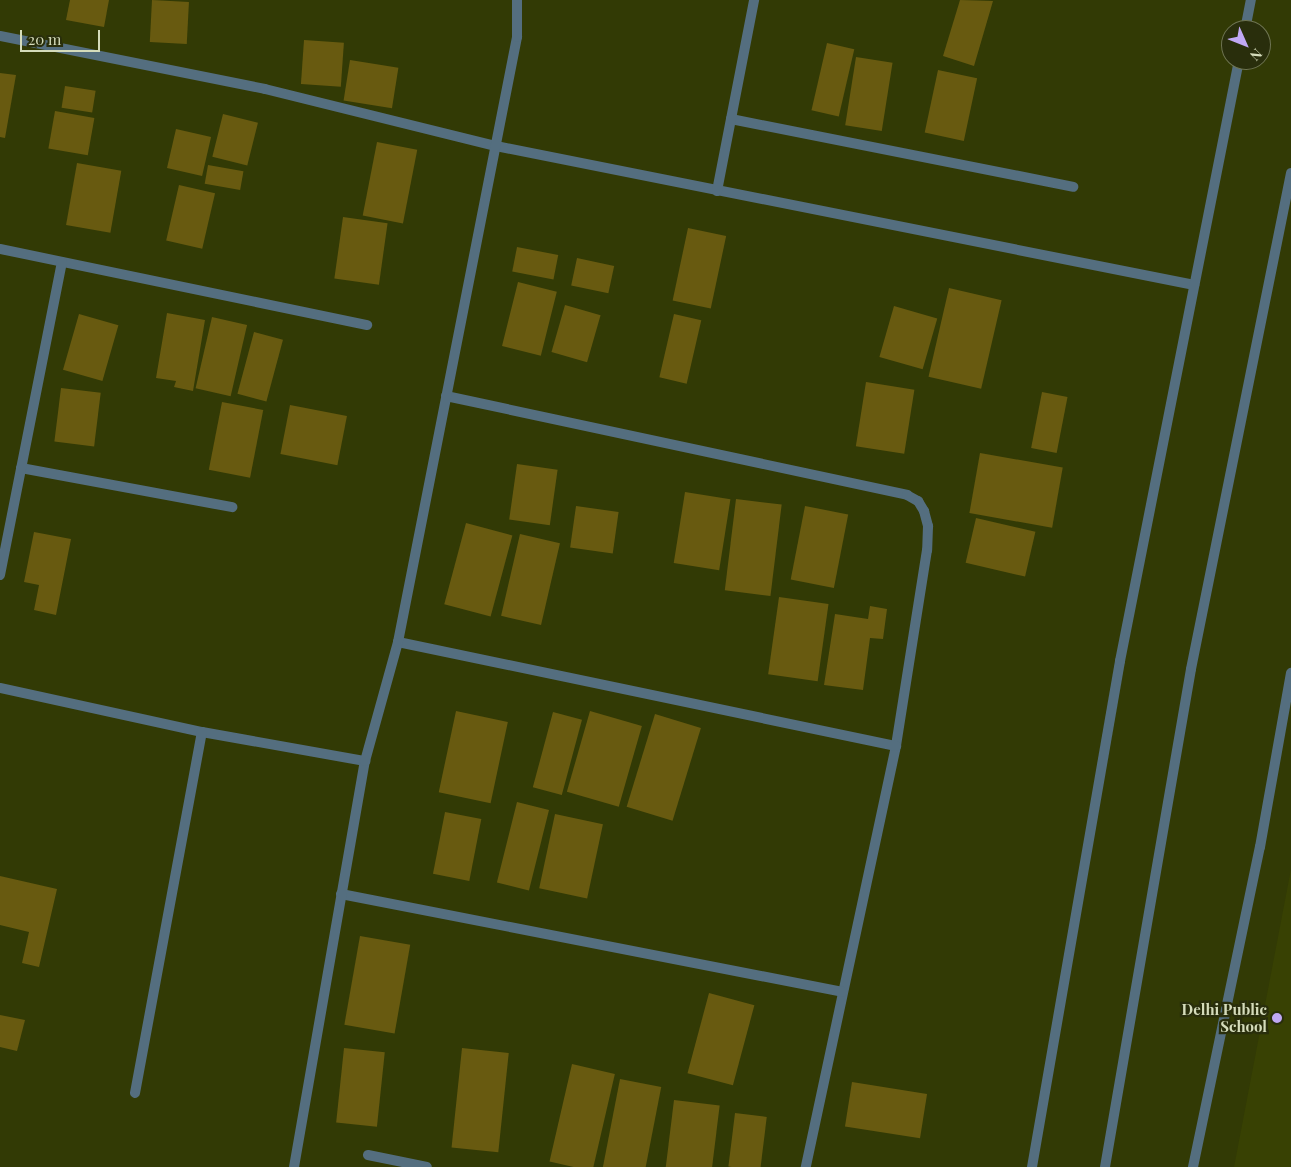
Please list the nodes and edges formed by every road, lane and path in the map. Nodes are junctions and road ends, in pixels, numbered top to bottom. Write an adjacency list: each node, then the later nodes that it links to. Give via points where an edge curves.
1 (517, 0): 8 (street, via 517,37)
2 (754, 0): 7 (street)
3 (1251, 0): 4 (street)
4 (1247, 20)
5 (0, 36): 8 (street, via 265,90)
6 (1237, 70): 14 (street)
7 (731, 119): 10 (street); 11 (street)
8 (496, 146): 11 (street); 16 (street)
9 (1291, 173): 34 (street, via 1191,669)
10 (1073, 187)
11 (717, 191): 14 (street)
12 (0, 249): 13 (street)
13 (62, 262): 15 (street); 17 (street)
14 (1194, 285): 33 (street, via 1120,661)
15 (367, 325)
16 (446, 396): 20 (street); 24 (street, via 907,495 918,501 928,526 927,550)
17 (21, 468): 18 (street); 19 (street)
18 (232, 507)
19 (0, 574)
20 (398, 642): 24 (street); 25 (street)
21 (1291, 673): 35 (street, via 1260,847)
22 (0, 688): 23 (street)
23 (202, 732): 25 (street); 28 (street)
24 (896, 746): 27 (street)
25 (366, 761): 26 (street)
26 (341, 894): 27 (street); 30 (street)
27 (843, 992): 32 (street)
28 (135, 1093)
29 (368, 1155): 31 (street)
30 (294, 1167)
31 (427, 1167)
32 (806, 1167)
33 (1032, 1167)
34 (1104, 1167)
35 (1193, 1167)

